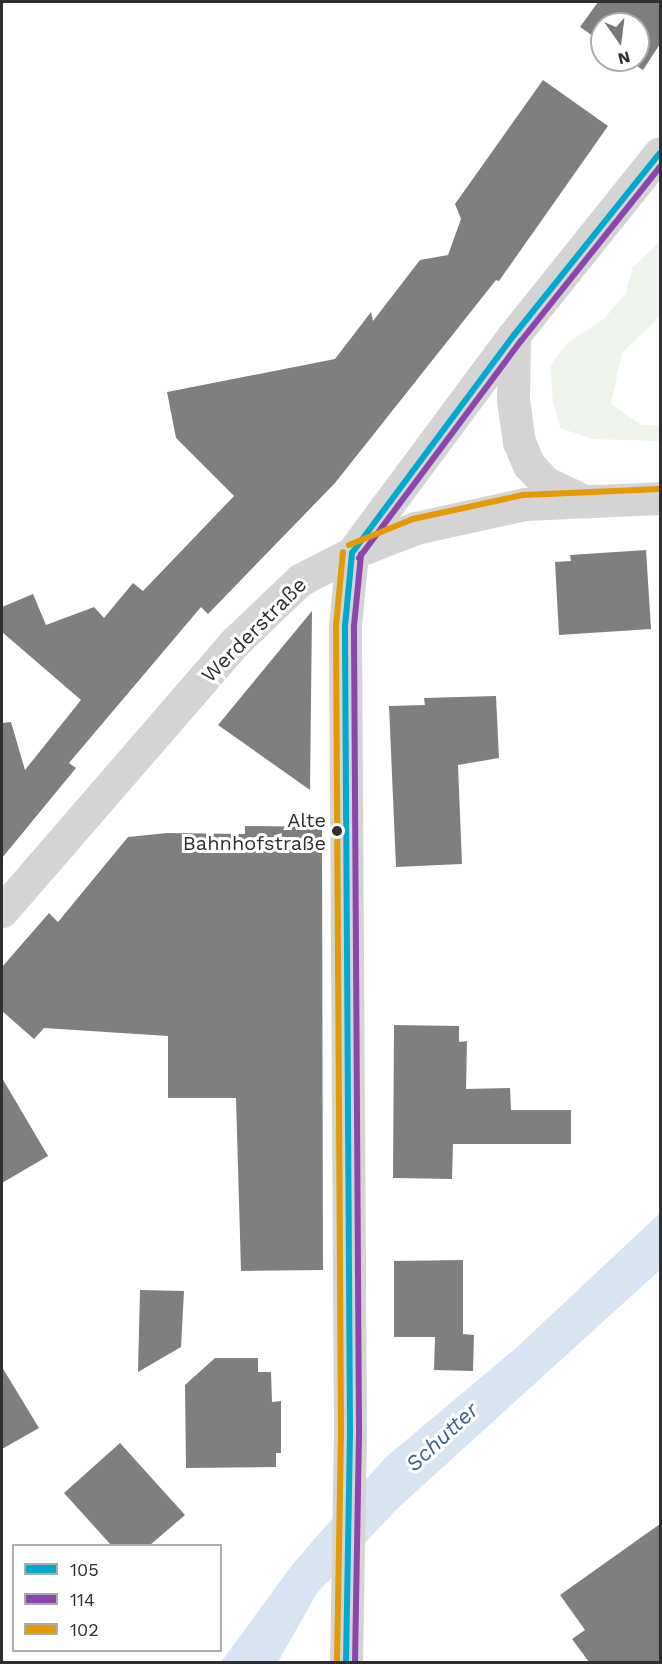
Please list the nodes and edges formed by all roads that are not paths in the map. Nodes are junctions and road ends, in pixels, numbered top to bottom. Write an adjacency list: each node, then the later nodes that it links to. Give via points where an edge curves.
1 (655, 170): 2 (street, Werderstraße)
2 (514, 335): 4 (street, via 513,400 519,442 529,465 546,483); 5 (street, Werderstraße)
3 (660, 498): 4 (street)
4 (582, 500): 5 (street, via 525,504 416,528)
5 (352, 553): 6 (street, Werderstraße, via 300,580 234,643); 7 (street, via 345,626)
6 (2, 911)
7 (346, 1662)

